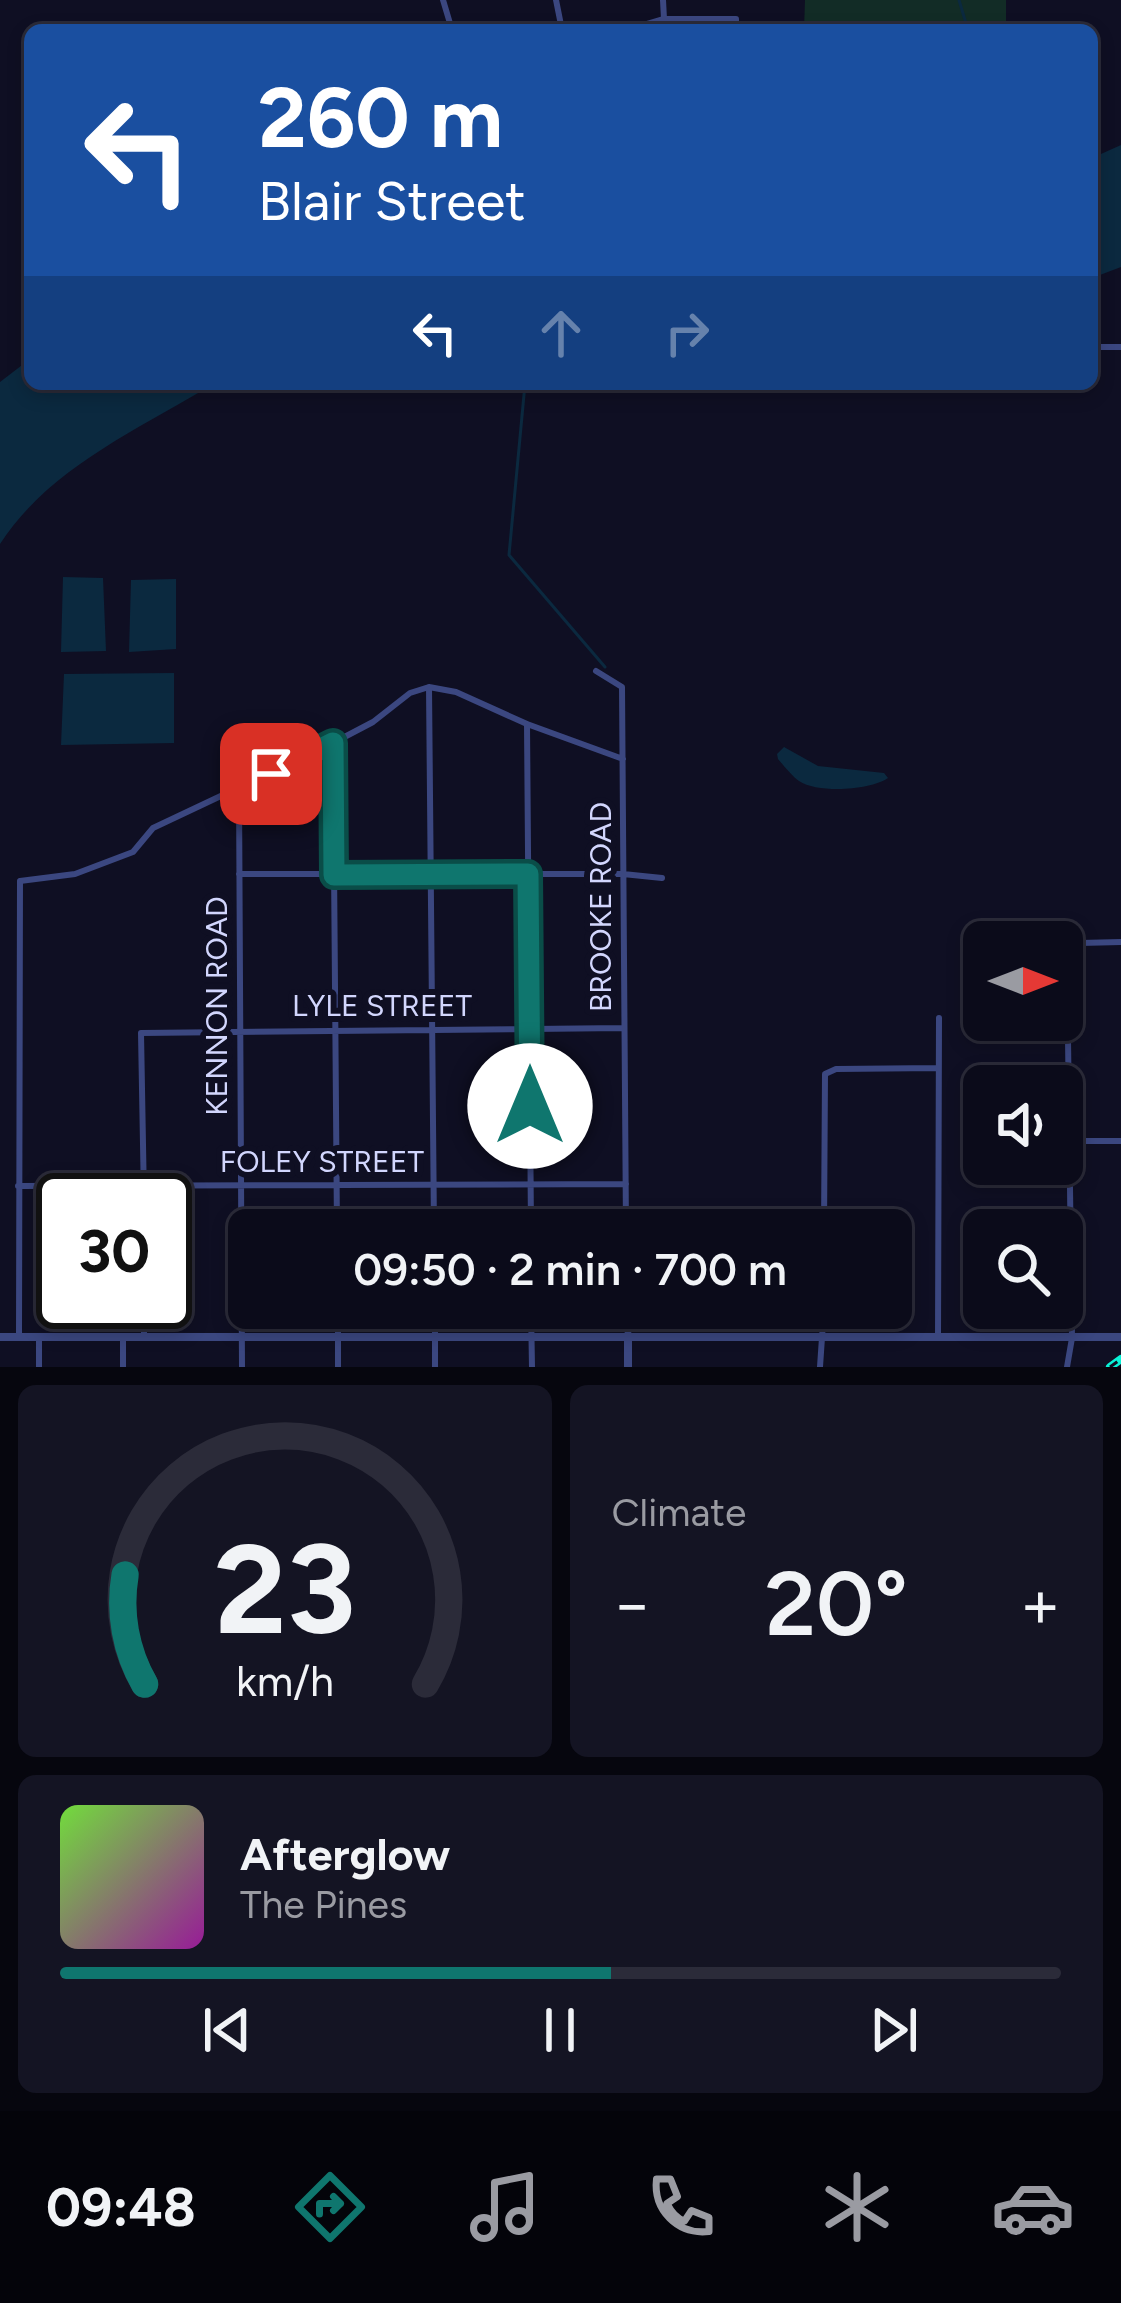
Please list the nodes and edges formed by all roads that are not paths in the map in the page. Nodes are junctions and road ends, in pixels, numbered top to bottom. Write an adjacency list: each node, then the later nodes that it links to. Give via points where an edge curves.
1 (663, 0): 2 (street)
2 (664, 20): 3 (street); 4 (street)
3 (649, 24)
4 (736, 24)
5 (596, 671): 9 (street, BROOKE ROAD, via 622,687)
6 (429, 687): 7 (street); 8 (street); 12 (street)
7 (526, 724): 9 (street); 13 (street)
8 (333, 743): 10 (street); 15 (street)
9 (623, 759): 14 (street, BROOKE ROAD)
10 (239, 789): 11 (street, KENNON ROAD); 34 (street, via 153,828 133,853 75,874 20,881)
11 (239, 874): 15 (street); 22 (street, KENNON ROAD)
12 (431, 874): 13 (street); 15 (street); 21 (street)
13 (528, 874): 14 (street); 19 (street)
14 (623, 874): 16 (street); 20 (street, BROOKE ROAD)
15 (334, 875): 23 (street)
16 (662, 878)
17 (1121, 942): 24 (street, via 1070,949)
18 (940, 1018): 25 (street)
19 (530, 1028): 20 (street, LYLE STREET); 21 (street, LYLE STREET); 29 (street)
20 (624, 1028): 30 (street, BROOKE ROAD)
21 (432, 1029): 23 (street, LYLE STREET); 32 (street)
22 (241, 1030): 23 (street, LYLE STREET); 28 (street, LYLE STREET, via 141,1033); 31 (street, KENNON ROAD)
23 (336, 1031): 37 (street)
24 (1071, 1065)
25 (938, 1068): 42 (street, via 825,1074); 61 (street)
26 (1083, 1141): 27 (street)
27 (1121, 1142)
28 (144, 1173)
29 (530, 1184): 30 (street, FOLEY STREET); 32 (street, FOLEY STREET); 40 (street)
30 (626, 1184): 41 (street, BROOKE ROAD)
31 (242, 1185): 36 (street, FOLEY STREET); 37 (street, FOLEY STREET); 54 (street, KENNON ROAD)
32 (434, 1185): 37 (street, FOLEY STREET); 39 (street)
33 (1071, 1185): 62 (street)
34 (18, 1186): 35 (street, FOLEY STREET); 52 (street)
35 (36, 1186)
36 (192, 1186)
37 (337, 1186): 38 (street)
38 (338, 1209)
39 (434, 1209)
40 (531, 1209)
41 (626, 1209)
42 (824, 1209)
43 (144, 1329): 59 (street)
44 (338, 1329): 55 (street)
45 (435, 1329): 56 (street)
46 (531, 1329): 57 (street)
47 (628, 1329): 49 (street)
48 (823, 1329): 50 (street)
49 (628, 1335): 50 (street); 57 (street); 69 (street)
50 (820, 1335): 61 (street); 70 (street)
51 (0, 1336): 52 (street)
52 (19, 1336): 53 (street)
53 (39, 1336): 58 (street); 63 (street)
54 (242, 1336): 55 (street); 59 (street); 65 (street, KENNON ROAD)
55 (338, 1336): 56 (street); 66 (street)
56 (435, 1336): 57 (street); 67 (street)
57 (531, 1336): 68 (street)
58 (123, 1337): 59 (street); 64 (street)
59 (144, 1337)
60 (1121, 1337): 62 (street)
61 (938, 1338): 62 (street)
62 (1072, 1338): 71 (street)
63 (39, 1367)
64 (123, 1367)
65 (242, 1367)
66 (338, 1367)
67 (435, 1367)
68 (532, 1367)
69 (628, 1367)
70 (820, 1367)
71 (1067, 1367)

